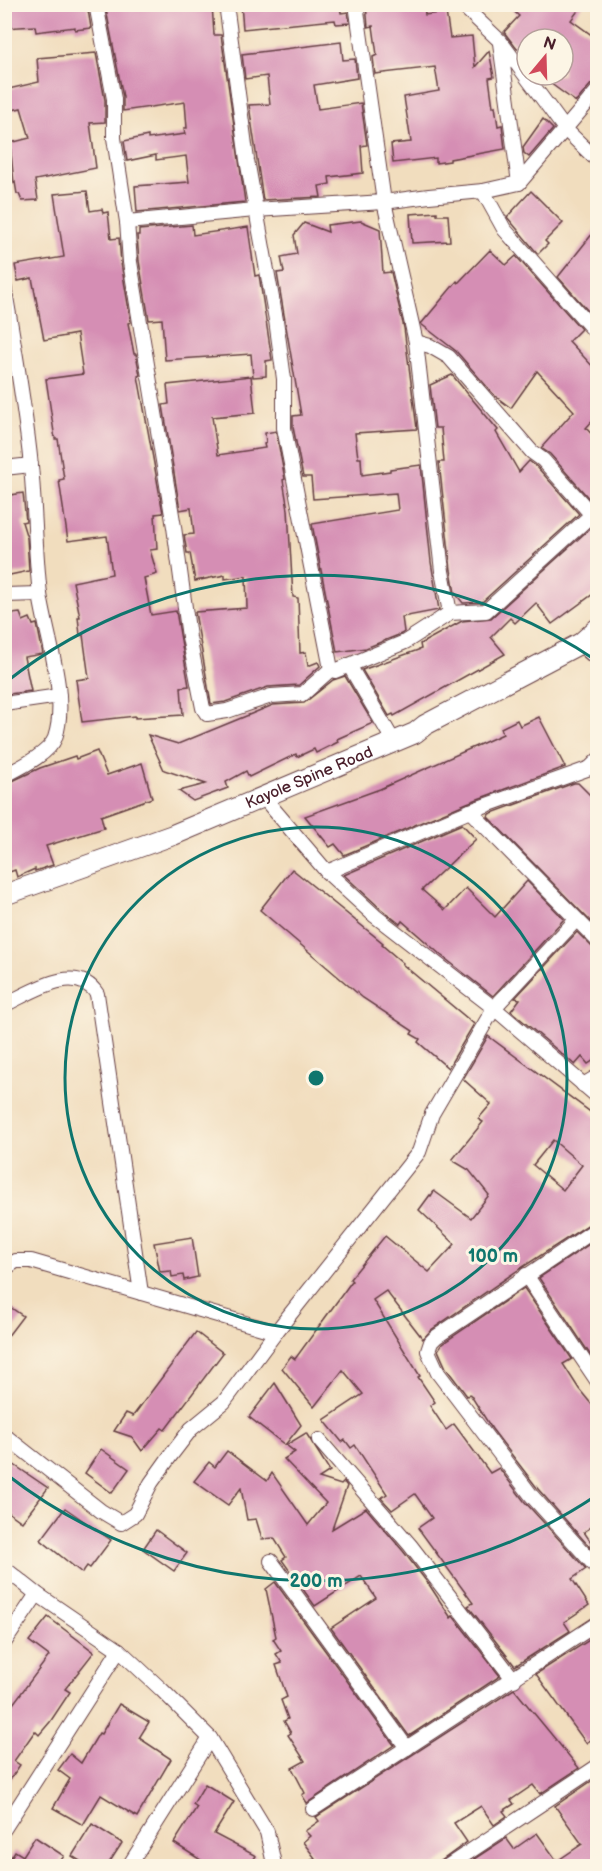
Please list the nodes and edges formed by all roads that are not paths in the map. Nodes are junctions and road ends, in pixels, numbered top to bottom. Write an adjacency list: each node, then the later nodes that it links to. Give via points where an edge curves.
1 (96, 4): 13 (street, via 114,99 114,138)
2 (226, 4): 12 (street)
3 (356, 4): 11 (street)
4 (461, 4): 5 (street)
5 (500, 41): 7 (street); 9 (street)
6 (597, 90): 7 (street)
7 (565, 129): 8 (street); 9 (street)
8 (597, 161)
9 (519, 183): 10 (street)
10 (483, 191): 11 (street); 15 (street, via 504,229)
11 (384, 202): 12 (street); 17 (street)
12 (255, 210): 13 (street); 28 (street, via 284,379 284,428)
13 (127, 222): 28 (street, via 189,637 204,708 207,714 272,696 303,694)
14 (4, 285): 16 (street)
15 (597, 335)
16 (8, 336): 18 (street)
17 (416, 342): 20 (street, via 449,357 532,452); 23 (street)
18 (31, 465): 19 (street); 21 (street)
19 (4, 468)
20 (595, 512): 23 (street, via 486,611)
21 (40, 594): 22 (street); 29 (street)
22 (4, 596)
23 (450, 613): 27 (street, via 405,642)
24 (597, 628): 25 (main road, Kayole Spine Road)
25 (581, 643): 26 (street); 31 (main road, Kayole Spine Road)
26 (597, 658)
27 (349, 665): 28 (street); 31 (street)
28 (331, 669)
29 (59, 696): 30 (street); 33 (street, via 57,728 50,747)
30 (4, 704)
31 (394, 742): 34 (main road, Kayole Spine Road)
32 (595, 768): 35 (street)
33 (4, 776)
34 (264, 798): 36 (street); 37 (main road, Kayole Spine Road)
35 (470, 811): 36 (street); 38 (street)
36 (327, 872): 41 (street, via 375,916)
37 (4, 895)
38 (576, 920): 39 (street); 41 (street)
39 (597, 941)
40 (4, 1005): 48 (street, via 64,979 92,986 97,994)
41 (494, 1008): 43 (street); 49 (street, via 432,1114 419,1152)
42 (597, 1076): 43 (street)
43 (584, 1085): 44 (street)
44 (597, 1097)
45 (597, 1228): 47 (street)
46 (4, 1269): 48 (street, via 16,1262 31,1261)
47 (526, 1275): 50 (street); 55 (street, via 436,1336 428,1351 438,1372 531,1495)
48 (141, 1293): 49 (street)
49 (276, 1332): 51 (street, via 224,1402 191,1429 151,1483 135,1514 121,1523)
50 (597, 1382)
51 (4, 1435)
52 (319, 1440): 60 (street, via 410,1545)
53 (271, 1560): 62 (street)
54 (4, 1568): 56 (street)
55 (597, 1569)
56 (37, 1594): 58 (street); 59 (street)
57 (597, 1623): 60 (street)
58 (4, 1643)
59 (119, 1650): 61 (street); 65 (street)
60 (514, 1680): 62 (street)
61 (210, 1738): 66 (street); 67 (street, via 267,1832)
62 (406, 1748): 64 (street)
63 (597, 1766): 68 (street)
64 (313, 1809)
65 (4, 1829)
66 (129, 1866)
67 (273, 1866)
68 (448, 1866)

